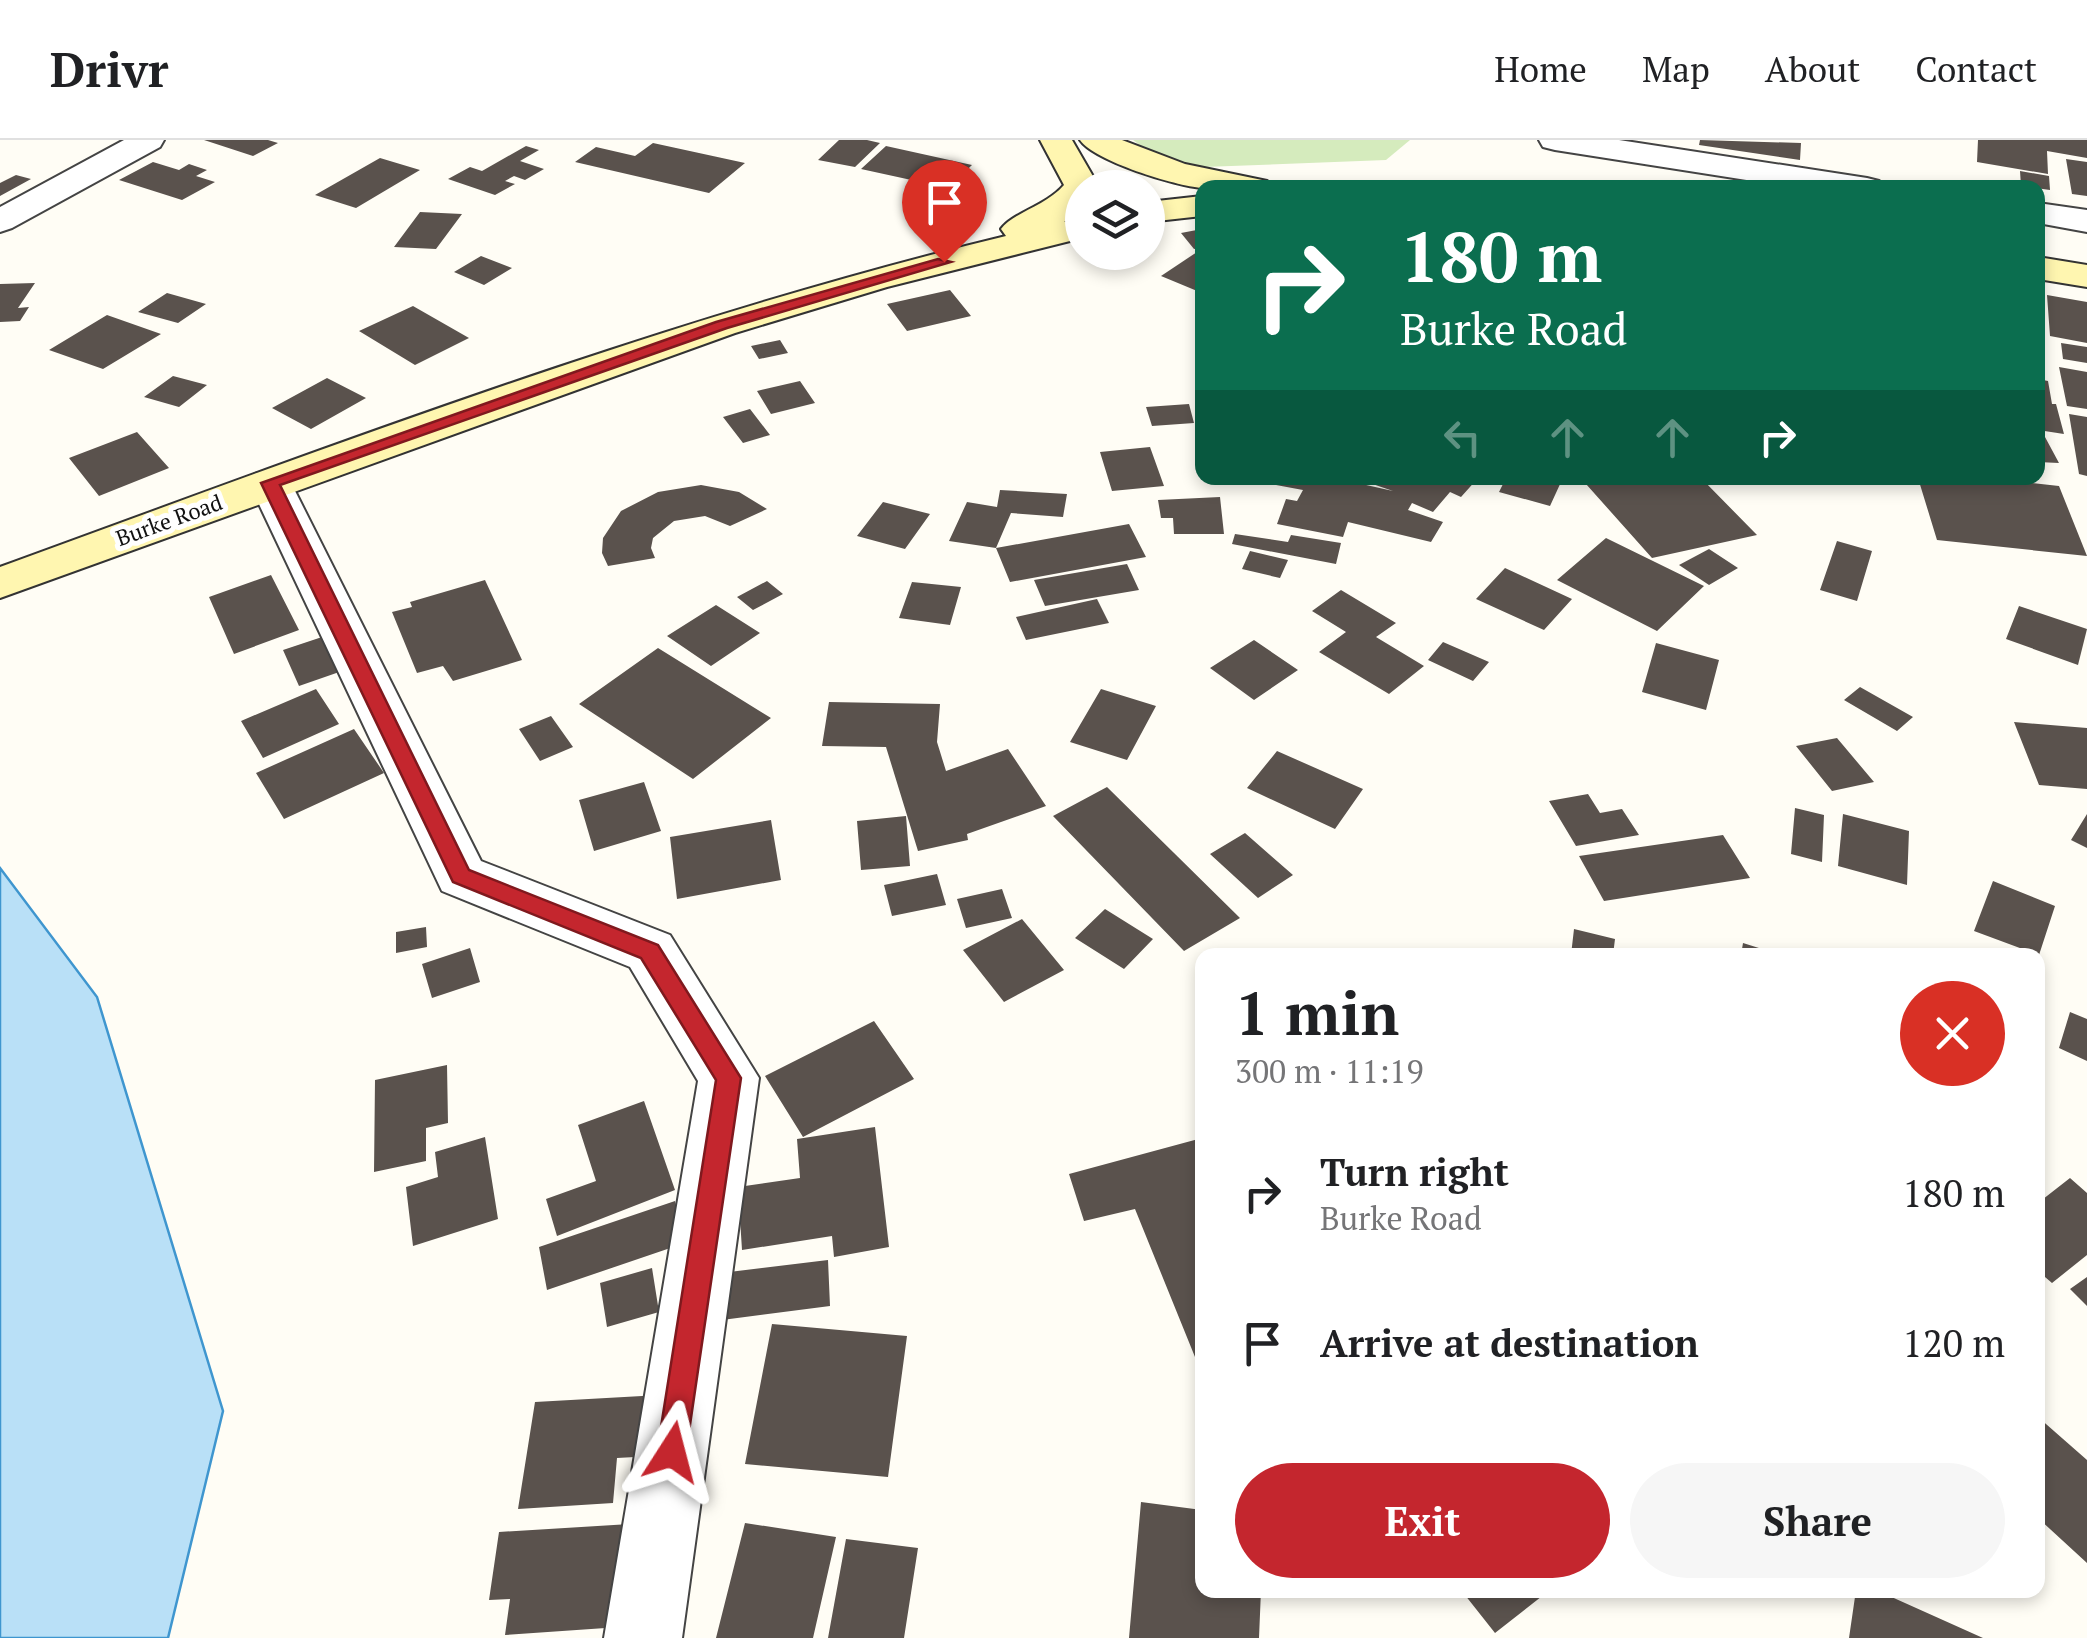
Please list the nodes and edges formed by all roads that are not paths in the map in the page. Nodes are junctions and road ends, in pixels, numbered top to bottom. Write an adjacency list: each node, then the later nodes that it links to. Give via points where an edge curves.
1 (148, 140): 11 (street)
2 (1056, 140): 16 (main road, via 1081,185 1063,208)
3 (1093, 140): 5 (main road); 7 (main road, via 1176,175)
4 (1555, 140): 6 (street)
5 (1114, 170)
6 (1867, 177)
7 (1206, 180)
8 (1195, 207): 9 (main road)
9 (1165, 210)
10 (2045, 214): 12 (street)
11 (0, 221)
12 (2087, 221)
13 (1065, 232): 16 (main road, Burke Road)
14 (2045, 269): 15 (main road)
15 (2087, 276)
16 (874, 280): 17 (main road, Burke Road, via 722,325)
17 (270, 483): 18 (main road, Burke Road); 19 (street, via 460,876 650,951 729,1078)
18 (0, 583)
19 (643, 1638)

